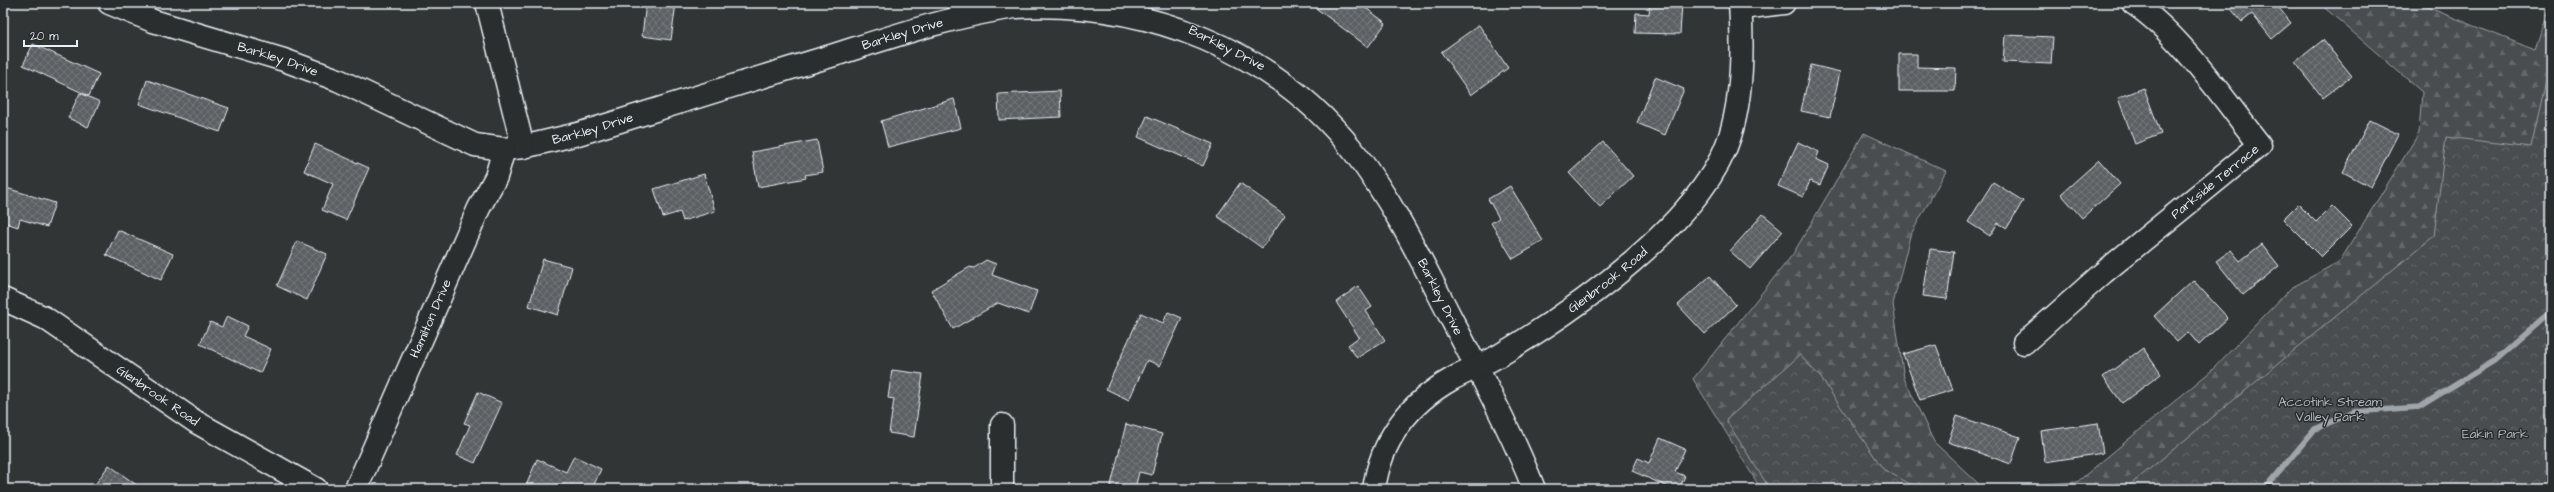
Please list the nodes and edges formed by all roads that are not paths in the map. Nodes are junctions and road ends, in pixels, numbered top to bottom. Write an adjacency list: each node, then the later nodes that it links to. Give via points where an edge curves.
1 (109, 3): 6 (street, Barkley Drive, via 153,21 284,60 338,80 475,145)
2 (487, 3): 6 (street, Hamilton Drive)
3 (1784, 3): 5 (street)
4 (2133, 3): 8 (street, Parkside Terrace, via 2160,25 2194,62 2260,145 2103,273)
5 (1740, 5): 9 (street, Glenbrook Road, via 1742,34 1734,119 1725,149 1701,190 1686,209 1593,294 1504,353)
6 (514, 148): 9 (street, Barkley Drive, via 578,134 904,33 972,15 1017,7 1059,4 1100,5 1138,12 1192,29 1244,54 1288,84 1326,118 1356,154 1387,201); 12 (street, Hamilton Drive, via 476,215)
7 (3, 299): 11 (street, Glenbrook Road, via 45,318 196,422)
8 (2024, 344)
9 (1476, 367): 14 (street, Glenbrook Road, via 1435,390 1403,420 1386,443 1377,467); 15 (street, Barkley Drive)
10 (1002, 425): 13 (street)
11 (316, 489)
12 (356, 489)
13 (1002, 489)
14 (1374, 489)
15 (1534, 489)

